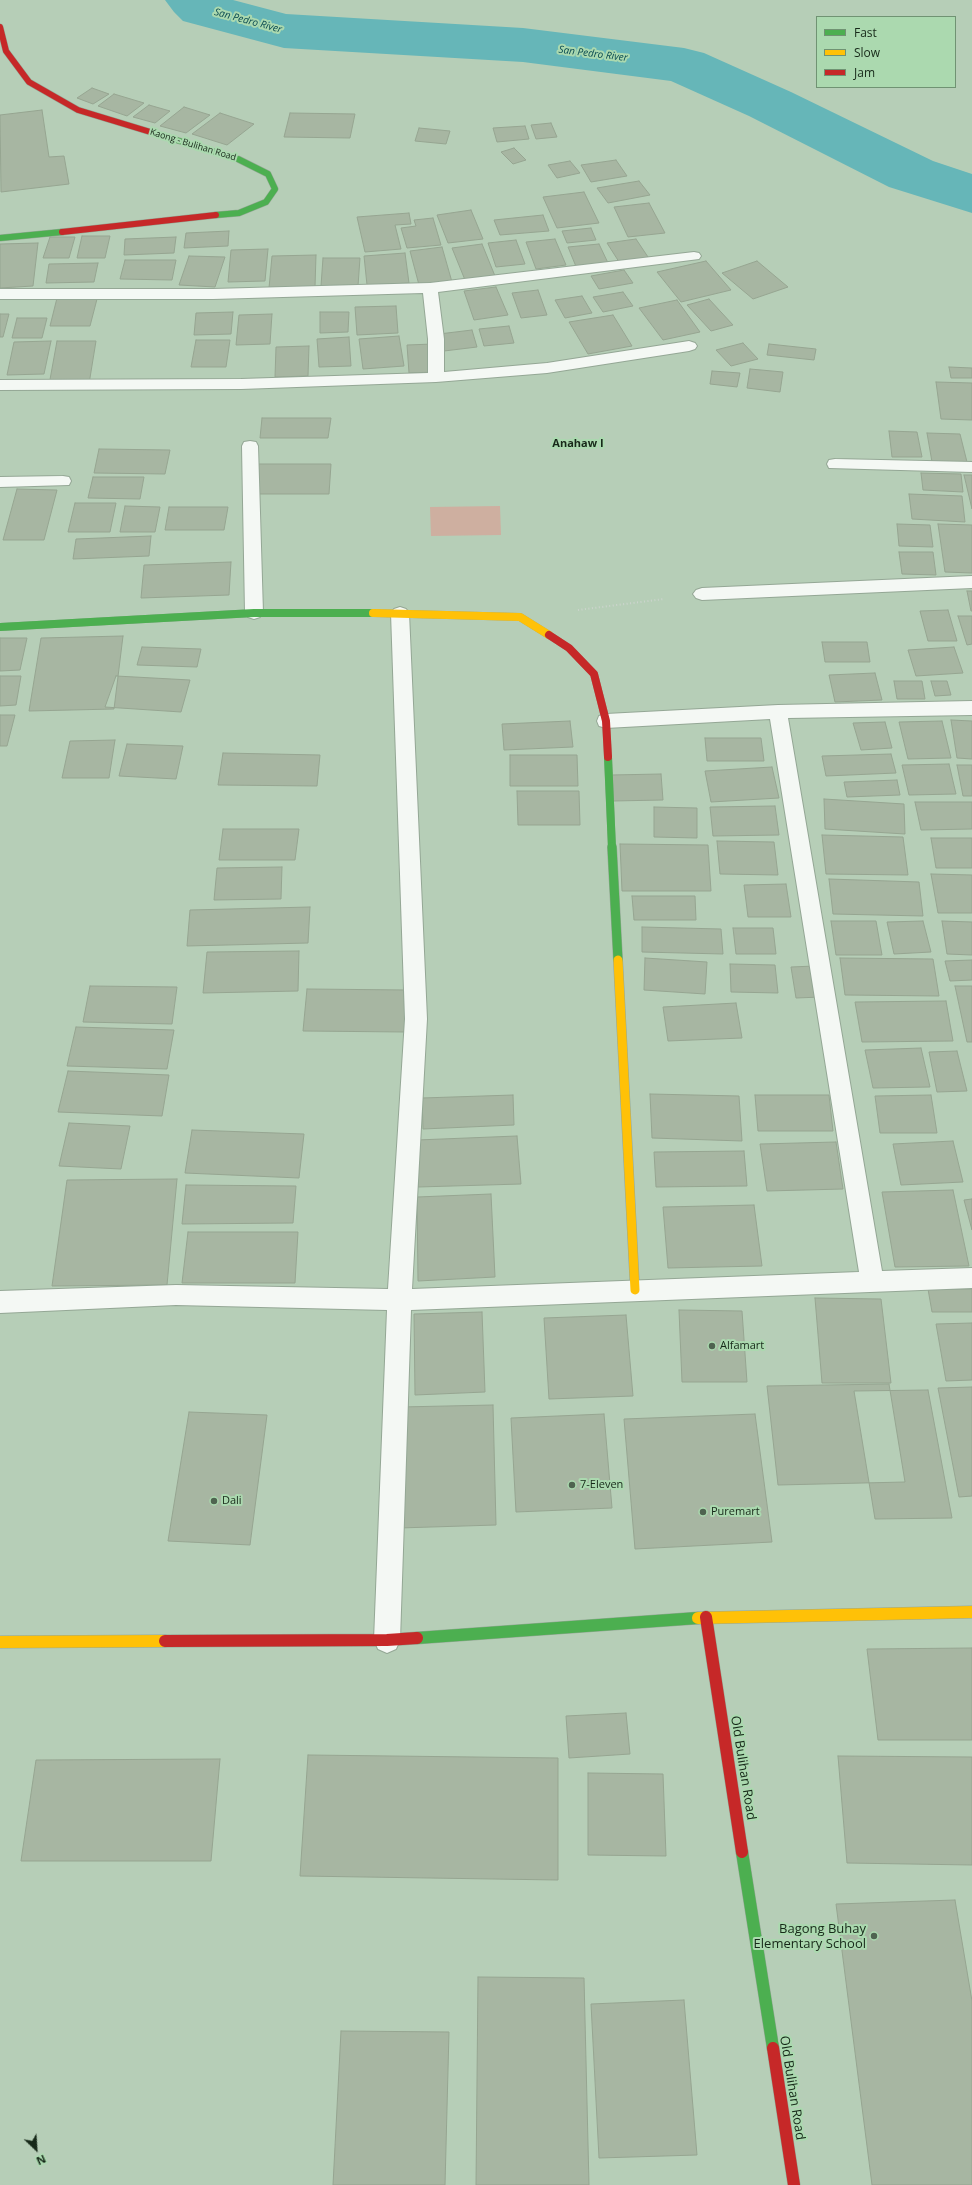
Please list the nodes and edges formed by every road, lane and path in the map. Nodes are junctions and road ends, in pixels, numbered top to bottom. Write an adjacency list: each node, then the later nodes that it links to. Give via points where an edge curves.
1 (0, 27): 2 (street, Kaong - Bulihan Road, via 6,51 30,82 78,110 238,159 268,174 275,189 266,202 239,213)
2 (0, 238)
3 (694, 256): 4 (street)
4 (430, 288): 5 (street, via 214,294); 7 (street, via 436,339)
5 (0, 294)
6 (689, 346): 7 (street, via 547,368)
7 (436, 377): 8 (street, via 242,384)
8 (0, 385)
9 (250, 446): 16 (street)
10 (835, 464): 11 (street)
11 (972, 467)
12 (63, 481): 13 (street)
13 (0, 482)
14 (972, 582): 15 (street)
15 (702, 594): 18 (path)
16 (254, 613): 17 (street); 19 (street)
17 (400, 613): 18 (street); 26 (street, via 416,1019)
18 (520, 617): 22 (street, via 569,648 594,674)
19 (0, 627)
20 (972, 708): 21 (street)
21 (778, 712): 22 (street); 24 (street)
22 (606, 721): 25 (street)
23 (972, 1278): 24 (street)
24 (872, 1282): 25 (street)
25 (635, 1290): 26 (street)
26 (399, 1300): 27 (street, via 176,1294); 30 (street)
27 (0, 1302)
28 (972, 1612): 29 (street)
29 (706, 1617): 30 (street); 32 (street, Old Bulihan Road)
30 (387, 1640): 31 (street)
31 (0, 1642)
32 (794, 2185)

